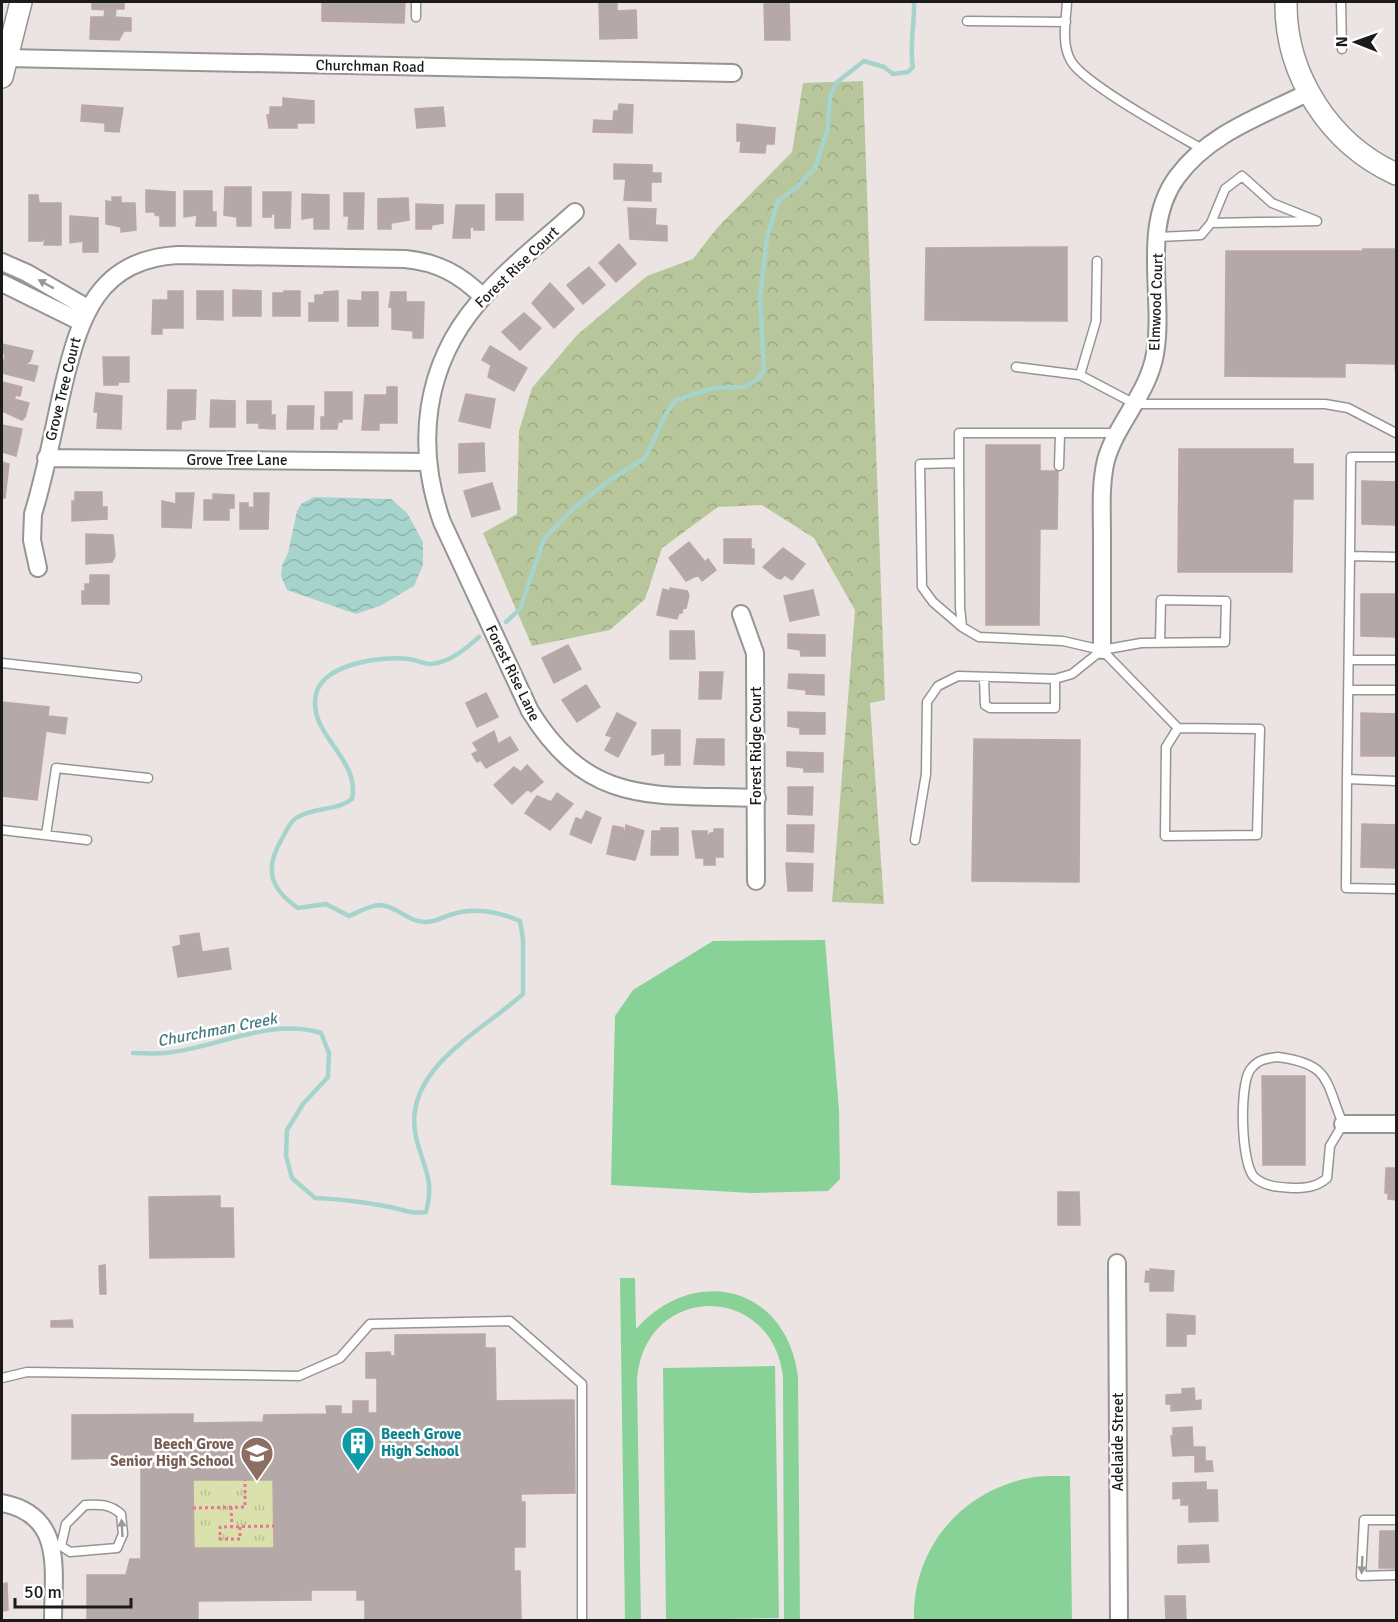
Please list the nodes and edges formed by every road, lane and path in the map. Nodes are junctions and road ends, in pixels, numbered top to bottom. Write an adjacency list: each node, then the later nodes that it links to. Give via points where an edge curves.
1 (21, 2): 10 (street)
2 (416, 2): 6 (lane)
3 (1067, 2): 8 (lane)
4 (1286, 2): 12 (street, via 1291,45)
5 (1341, 2): 9 (lane)
6 (416, 16)
7 (967, 21): 8 (lane)
8 (1066, 22): 13 (lane, via 1065,47 1071,63 1152,121)
9 (1342, 49)
10 (4, 67): 11 (street, Churchman Road)
11 (733, 73)
12 (1309, 92): 13 (street, Elmwood Court, via 1220,136); 14 (street, via 1342,136 1369,159)
13 (1202, 149): 17 (street, Elmwood Court, via 1173,184 1164,203)
14 (1396, 174)
15 (575, 212): 21 (street, Forest Rise Court)
16 (1211, 223): 16 (lane, via 1282,222 1317,221 1272,203 1242,176 1224,189); 17 (lane, via 1201,234)
17 (1158, 237): 25 (street, Elmwood Court, via 1155,350)
18 (1097, 261): 24 (lane, via 1096,321)
19 (2, 262): 22 (street, one-way to 19, via 27,273)
20 (2, 283): 22 (street)
21 (483, 297): 22 (street, Grove Tree Court, via 456,274 425,262 178,255 146,260 116,275 93,299); 31 (street, Forest Rise Court, via 458,330 433,384 427,425)
22 (85, 315): 29 (street, Grove Tree Court, via 75,339)
23 (1016, 367): 24 (lane)
24 (1080, 375): 25 (lane)
25 (1135, 404): 26 (street, Elmwood Court); 27 (lane, via 1325,404 1348,408)
26 (1116, 433): 28 (lane); 40 (street, Elmwood Court, via 1102,487)
27 (1396, 433)
28 (1060, 434): 32 (lane, via 959,433); 33 (lane)
29 (46, 458): 31 (street, Grove Tree Lane); 36 (street, Grove Tree Court, via 33,514 32,540)
30 (1396, 458): 34 (lane, via 1351,457)
31 (428, 462): 53 (street, Forest Rise Lane, via 432,494 442,522 530,711 567,759 606,784 632,791)
32 (959, 463): 38 (lane); 38 (lane, via 920,464 922,587)
33 (1059, 466)
34 (1350, 556): 35 (lane); 41 (lane)
35 (1396, 557)
36 (38, 567)
37 (741, 614): 53 (street, Forest Ridge Court, via 755,653)
38 (962, 627): 40 (lane, via 979,637 1063,641)
39 (1160, 642): 39 (lane, via 1225,642 1226,601 1161,600); 40 (lane)
40 (1102, 650): 46 (lane, via 1072,674); 49 (lane)
41 (1348, 660): 42 (lane); 47 (lane)
42 (1396, 660)
43 (2, 663): 44 (lane)
44 (137, 678)
45 (984, 678): 46 (lane); 46 (lane, via 985,705 990,708 1055,708); 57 (lane, via 952,678 931,693 927,702 926,774)
46 (1055, 679)
47 (1348, 690): 48 (lane); 51 (lane)
48 (1396, 690)
49 (1178, 728): 49 (lane, via 1166,747 1166,836 1257,835 1260,729)
50 (147, 778): 55 (lane, via 56,768)
51 (1347, 779): 52 (lane); 59 (lane, via 1346,888)
52 (1396, 781)
53 (757, 798): 58 (street, Forest Ridge Court)
54 (2, 830): 55 (lane)
55 (46, 835): 56 (lane)
56 (87, 840)
57 (915, 840)
58 (756, 881)
59 (1396, 888)
60 (1343, 1124): 60 (lane, via 1330,1146 1327,1178 1320,1184 1304,1188 1260,1182 1244,1154 1244,1090 1250,1071 1265,1058 1278,1057 1314,1067 1329,1082); 61 (street)
61 (1396, 1124)
62 (1118, 1263): 76 (street, Adelaide Street)
63 (2, 1378): 75 (lane, via 27,1372 299,1376 340,1358 370,1324 510,1321 582,1384)
64 (245, 1480): 66 (path, via 245,1507)
65 (2, 1503): 72 (street, via 37,1519)
66 (231, 1507): 67 (path); 70 (path)
67 (193, 1508)
68 (1396, 1520): 73 (lane, one-way to 73, via 1364,1520 1361,1576)
69 (274, 1526): 71 (path)
70 (232, 1527): 71 (path); 71 (path, via 220,1527 220,1539 240,1539)
71 (240, 1527)
72 (57, 1545): 72 (lane, one-way to 72, via 70,1552 117,1548 123,1534 121,1514 101,1504 85,1505 66,1524); 74 (street)
73 (1396, 1575)
74 (53, 1620)
75 (582, 1620)
76 (1119, 1620)

